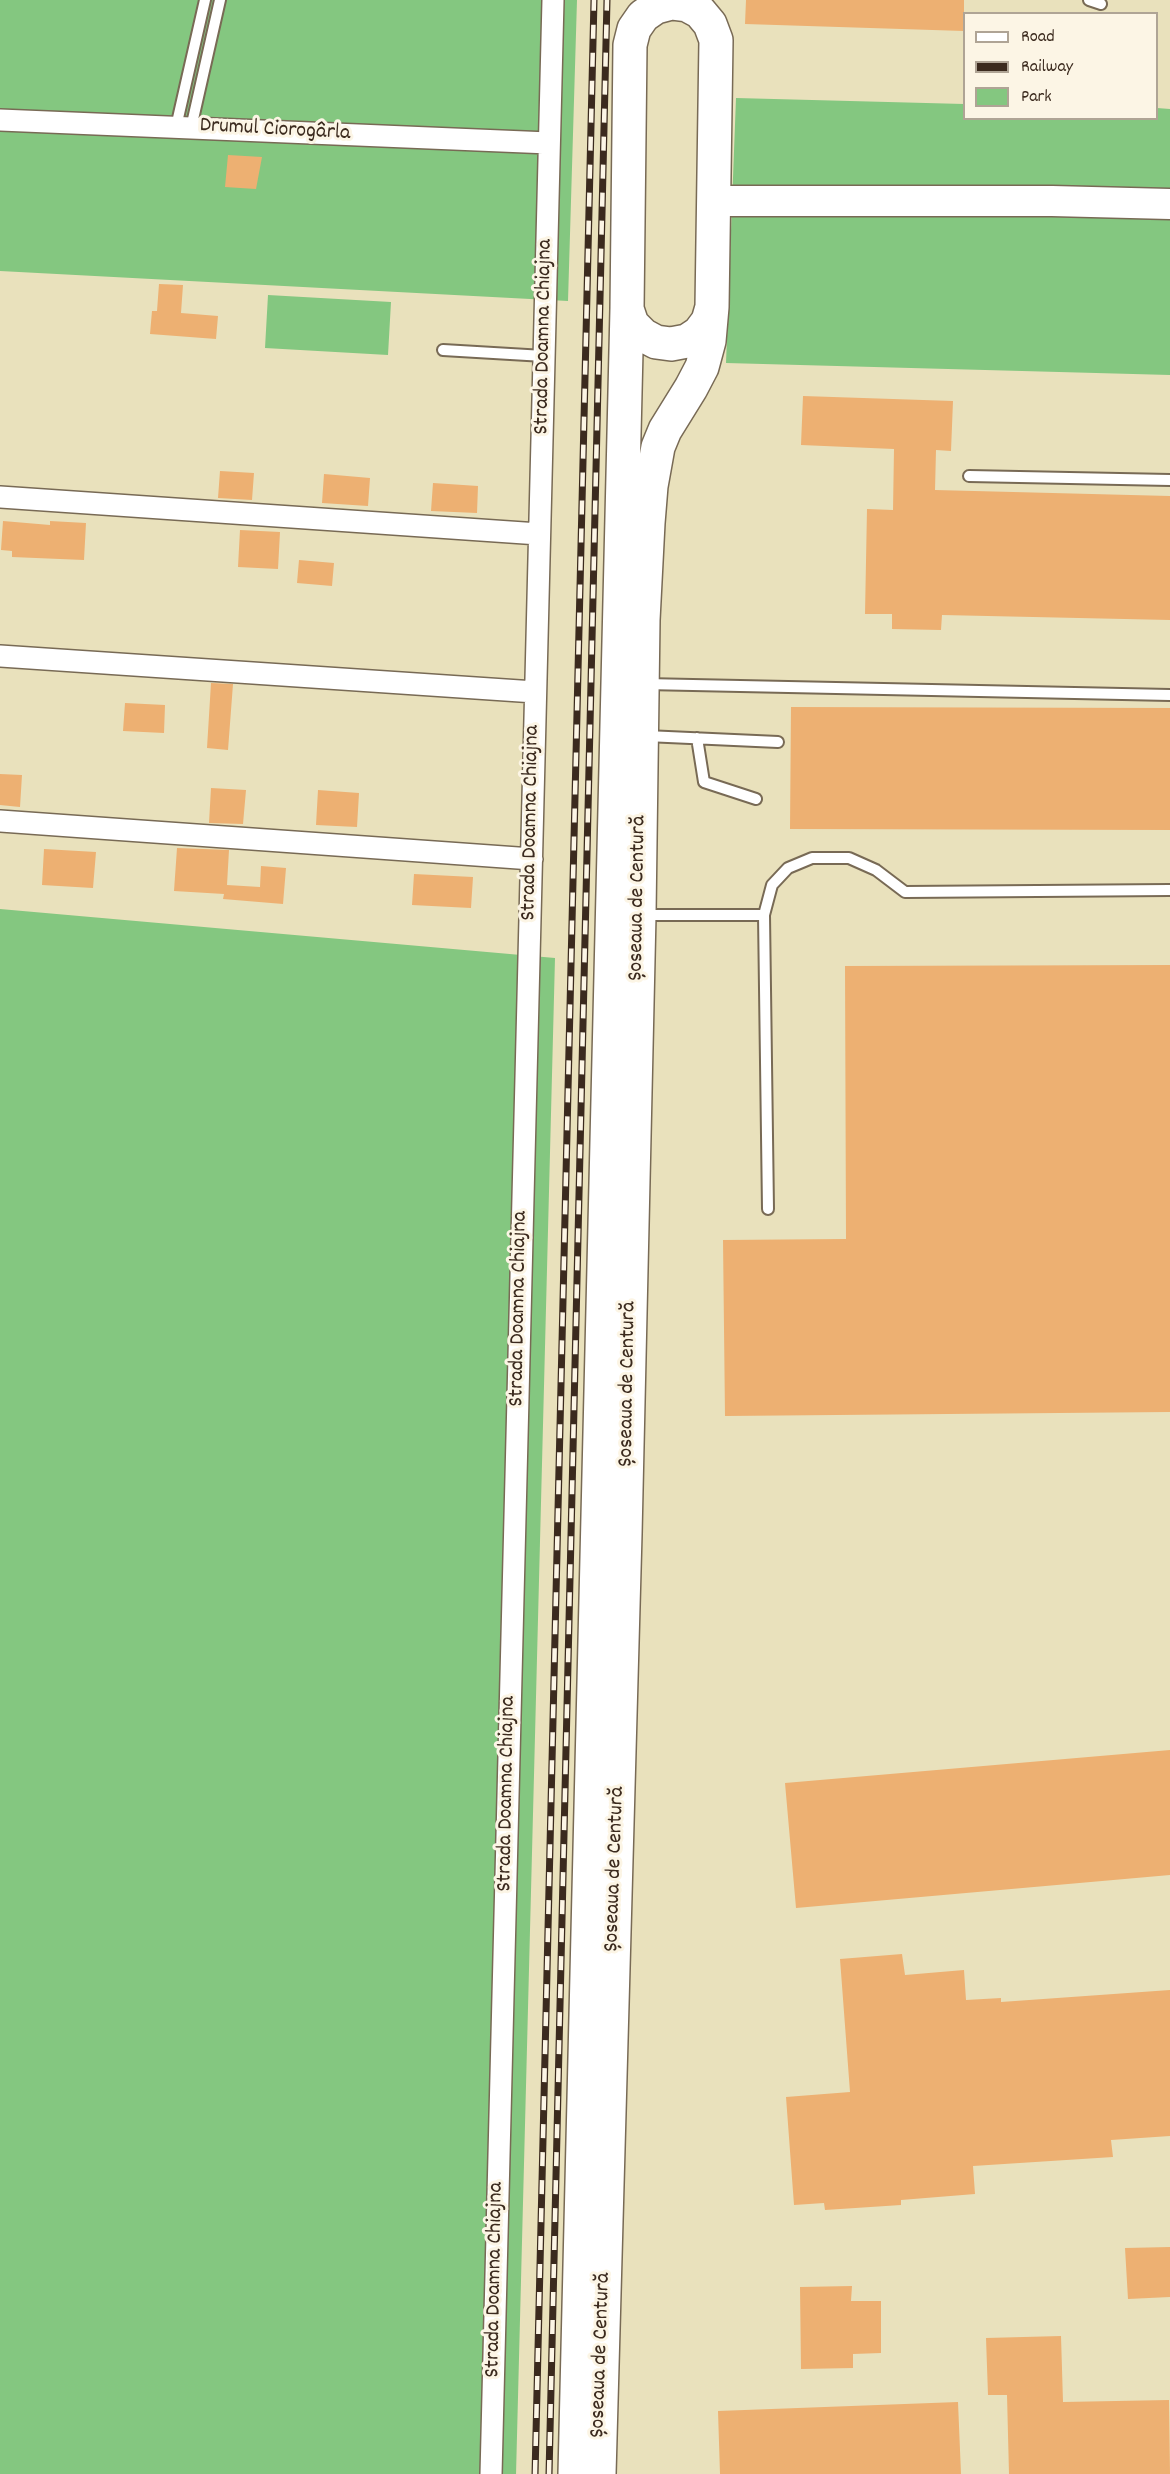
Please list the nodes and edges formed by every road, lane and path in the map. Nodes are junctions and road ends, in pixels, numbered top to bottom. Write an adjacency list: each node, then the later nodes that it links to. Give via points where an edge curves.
1 (205, 0): 11 (lane)
2 (220, 0): 11 (lane)
3 (553, 0): 12 (street, Strada Doamna Chiajna)
4 (632, 0): 9 (main road)
5 (710, 0): 8 (main road)
6 (1089, 0): 7 (lane)
7 (1101, 4)
8 (716, 40): 9 (main road, via 700,12 671,3 643,16); 13 (main road, Șoseaua de Centură)
9 (630, 45): 16 (main road, Șoseaua de Centură)
10 (0, 120): 11 (street, Drumul Ciorogârla)
11 (184, 127): 12 (street, Drumul Ciorogârla)
12 (549, 143): 18 (street, Strada Doamna Chiajna)
13 (715, 201): 14 (street); 15 (main road, Șoseaua de Centură)
14 (1170, 204)
15 (712, 307): 16 (main road, via 699,333 687,341 671,344 643,335 632,324); 24 (main road, Șoseaua de Centură, via 704,361 665,430 653,468)
16 (627, 309): 38 (main road, Șoseaua de Centură)
17 (443, 350): 18 (lane)
18 (544, 356): 22 (street, Strada Doamna Chiajna)
19 (969, 476): 20 (lane)
20 (1170, 480)
21 (0, 497): 22 (street)
22 (539, 534): 25 (street, Strada Doamna Chiajna)
23 (0, 656): 25 (street)
24 (642, 684): 26 (lane); 27 (main road, Șoseaua de Centură)
25 (536, 692): 32 (street, Strada Doamna Chiajna)
26 (1170, 694)
27 (642, 735): 28 (lane); 34 (main road, Șoseaua de Centură)
28 (697, 738): 29 (lane); 30 (lane, via 704,782)
29 (778, 742)
30 (756, 799)
31 (0, 821): 32 (street)
32 (532, 859): 37 (street, Strada Doamna Chiajna)
33 (1170, 890): 35 (lane, via 906,892 876,870 849,858 812,858 788,868 772,885)
34 (639, 915): 35 (lane); 39 (main road, Șoseaua de Centură)
35 (764, 915): 36 (lane)
36 (768, 1209)
37 (491, 2474)
38 (575, 2474)
39 (599, 2474)

